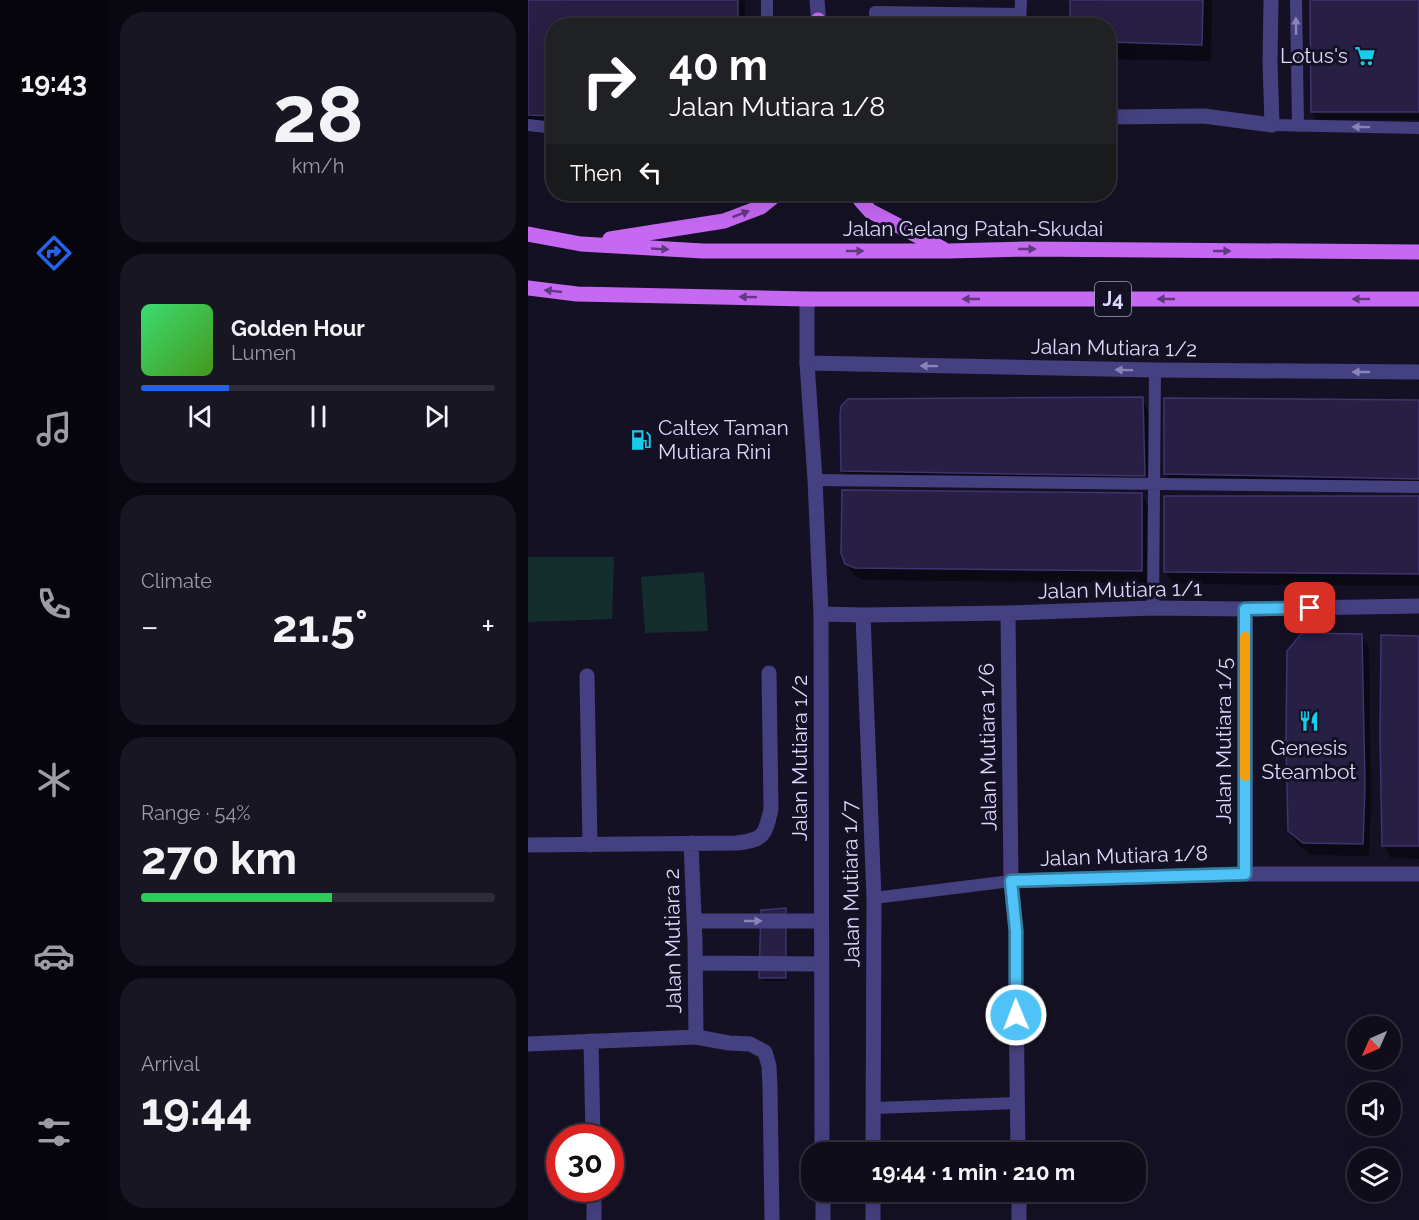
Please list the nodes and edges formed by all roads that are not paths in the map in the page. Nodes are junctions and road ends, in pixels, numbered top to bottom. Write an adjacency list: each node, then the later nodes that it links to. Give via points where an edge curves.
1 (767, 0): 7 (lane)
2 (817, 0): 8 (street)
3 (1021, 0): 10 (lane)
4 (1271, 0): 13 (street)
5 (1296, 0): 14 (lane, one-way to 5)
6 (875, 6): 9 (lane)
7 (767, 18)
8 (818, 18)
9 (999, 18)
10 (1020, 18)
11 (1116, 117): 13 (street, via 1204,116)
12 (528, 125): 15 (lane)
13 (1272, 125): 14 (lane)
14 (1298, 126): 16 (lane, one-way to 14)
15 (546, 127)
16 (1419, 129)
17 (768, 201): 20 (main road, one-way to 17, via 723,221)
18 (861, 201): 21 (main road, via 870,211)
19 (528, 234): 20 (main road, Jalan Gelang Patah-Skudai)
20 (581, 244): 21 (main road, Jalan Gelang Patah-Skudai, one-way to 21, via 703,251)
21 (948, 251): 22 (main road, Jalan Gelang Patah-Skudai, one-way to 22)
22 (1419, 252)
23 (528, 288): 24 (main road, J4, one-way to 23, via 577,294)
24 (807, 299): 25 (main road, J4, one-way to 24); 26 (street, Jalan Mutiara 1/2)
25 (1419, 299)
26 (807, 363): 27 (street, Jalan Mutiara 1/2, one-way to 26); 29 (street, Jalan Mutiara 1/2)
27 (1155, 370): 28 (street, Jalan Mutiara 1/2, one-way to 27); 30 (lane)
28 (1419, 372)
29 (815, 480): 30 (lane); 36 (street, Jalan Mutiara 1/2)
30 (1155, 484): 31 (lane); 33 (lane)
31 (1419, 487)
32 (1419, 606): 34 (street, Jalan Mutiara 1/1)
33 (1153, 608): 34 (street, Jalan Mutiara 1/1); 35 (street, Jalan Mutiara 1/1)
34 (1245, 609): 43 (street, Jalan Mutiara 1/5)
35 (1008, 613): 37 (street, Jalan Mutiara 1/1); 45 (street, Jalan Mutiara 1/6)
36 (821, 614): 37 (street, Jalan Mutiara 1/1); 48 (street, Jalan Mutiara 1/2)
37 (863, 615): 46 (street, Jalan Mutiara 1/7)
38 (769, 673): 40 (street, Jalan Mutiara 2, via 771,809 766,829 753,841)
39 (587, 676): 42 (street)
40 (691, 843): 42 (street, Jalan Mutiara 2); 47 (street, Jalan Mutiara 2)
41 (528, 845): 42 (street, Jalan Mutiara 2)
42 (590, 845)
43 (1245, 874): 44 (street, Jalan Mutiara 1/8); 45 (street, Jalan Mutiara 1/8)
44 (1419, 874)
45 (1011, 881): 46 (lane); 54 (street, Jalan Mutiara 1/6, via 1016,931)
46 (874, 898): 55 (street, Jalan Mutiara 1/7)
47 (694, 921): 48 (street, one-way to 48); 49 (street, Jalan Mutiara 2)
48 (821, 921): 50 (street, Jalan Mutiara 1/2)
49 (695, 963): 50 (street); 51 (street, Jalan Mutiara 2)
50 (821, 964): 57 (street, Jalan Mutiara 1/2)
51 (696, 1037): 52 (street, Jalan Mutiara 2); 65 (street, Jalan Mutiara 2, via 750,1044 765,1052 769,1066)
52 (591, 1041): 53 (street, Jalan Mutiara 2); 56 (street)
53 (528, 1044)
54 (1018, 1103): 55 (lane); 59 (street, Jalan Mutiara 1/6)
55 (874, 1108): 58 (street, Jalan Mutiara 1/7)
56 (593, 1124)
57 (822, 1142)
58 (873, 1142)
59 (1018, 1142)
60 (594, 1202): 64 (street)
61 (823, 1202): 66 (street)
62 (873, 1202): 67 (street)
63 (1019, 1202): 68 (street)
64 (594, 1220)
65 (772, 1220)
66 (823, 1220)
67 (873, 1220)
68 (1019, 1220)

